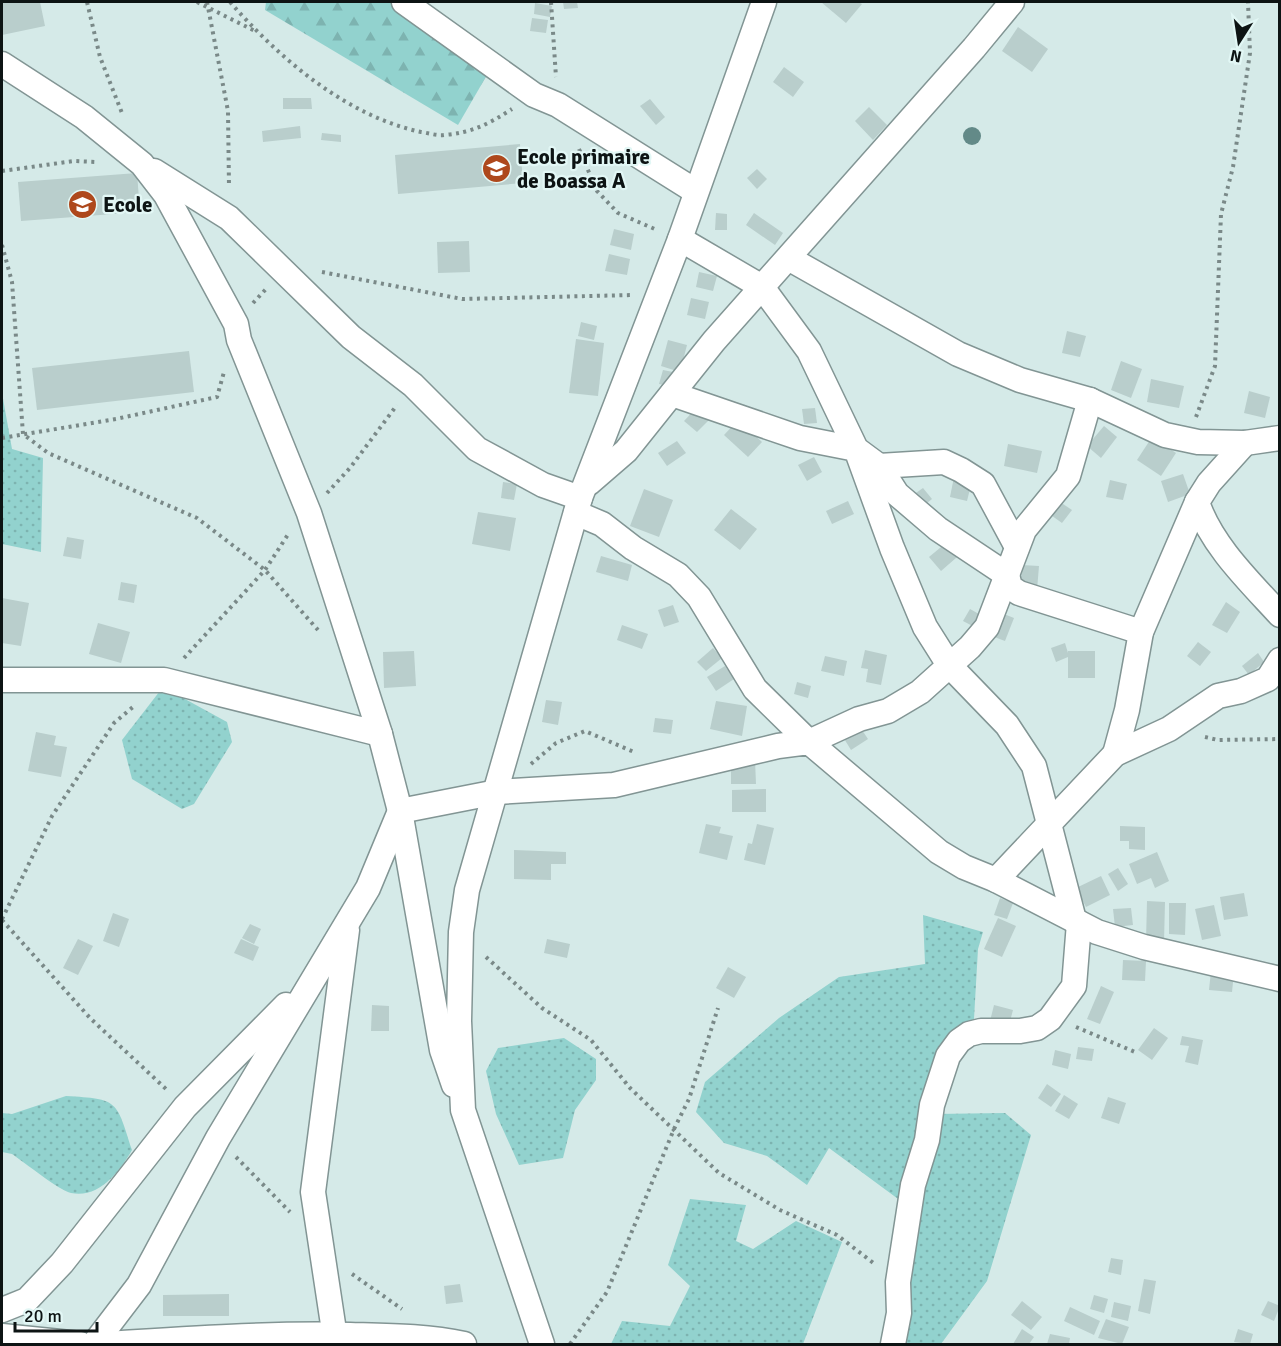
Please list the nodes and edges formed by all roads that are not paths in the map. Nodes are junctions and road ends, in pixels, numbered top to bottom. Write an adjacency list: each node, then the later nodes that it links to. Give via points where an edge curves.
1 (404, 2): 6 (street, via 534,95 558,105)
2 (764, 2): 6 (street)
3 (1012, 2): 8 (street)
4 (2, 64): 5 (street, via 84,117)
5 (142, 164): 16 (street, via 229,218 351,337 413,385 477,449 543,485); 25 (street, via 166,195 236,324 309,513)
6 (694, 191): 7 (street)
7 (680, 239): 9 (street); 16 (street)
8 (790, 259): 9 (street); 11 (street, via 958,354 1020,380)
9 (762, 287): 10 (street); 14 (street, via 808,351)
10 (672, 394): 14 (street, via 800,438); 16 (street, via 626,452)
11 (1090, 400): 13 (street, via 1165,435 1189,441); 18 (street, via 1068,476 1024,530)
12 (1280, 438): 13 (street)
13 (1245, 443): 17 (street)
14 (856, 449): 15 (street); 23 (street, via 925,627)
15 (879, 466): 18 (street, via 945,462 961,470 983,484); 19 (street, via 897,494 938,529)
16 (581, 498): 26 (street, via 602,524 678,575 699,597 755,689); 28 (street)
17 (1197, 502): 20 (street, via 1202,516 1236,565); 21 (street)
18 (1017, 547): 19 (street)
19 (1007, 575): 21 (street, via 1010,587 1019,593); 23 (street, via 987,627)
20 (1280, 615)
21 (1141, 632): 27 (street)
22 (1280, 660): 27 (street, via 1268,679 1218,696 1169,729)
23 (949, 665): 26 (street, via 920,692 888,711); 30 (street, via 1007,724 1029,758)
24 (2, 680): 25 (street, via 164,680)
25 (380, 734): 29 (street)
26 (809, 742): 28 (street, via 614,785); 31 (street, via 939,852)
27 (1115, 754): 30 (street)
28 (496, 792): 29 (street); 36 (street, via 467,890 461,932)
29 (400, 811): 32 (street, via 368,888); 36 (street, via 442,1050)
30 (1050, 822): 31 (street); 33 (street)
31 (996, 880): 33 (street)
32 (348, 921): 34 (street); 39 (street, via 313,1192)
33 (1076, 921): 35 (street, via 1144,947); 45 (street, via 1074,986 1059,1010 1037,1028 969,1034 948,1056 913,1185)
34 (313, 978): 37 (street, via 185,1107 62,1263 27,1300); 41 (street, via 218,1138 139,1285)
35 (1280, 979)
36 (463, 1110): 44 (street)
37 (2, 1310)
38 (2, 1336): 40 (street)
39 (335, 1340): 42 (street, via 254,1336); 43 (street, via 394,1336)
40 (80, 1344)
41 (94, 1344)
42 (107, 1344)
43 (464, 1344)
44 (542, 1344)
45 (893, 1344)

